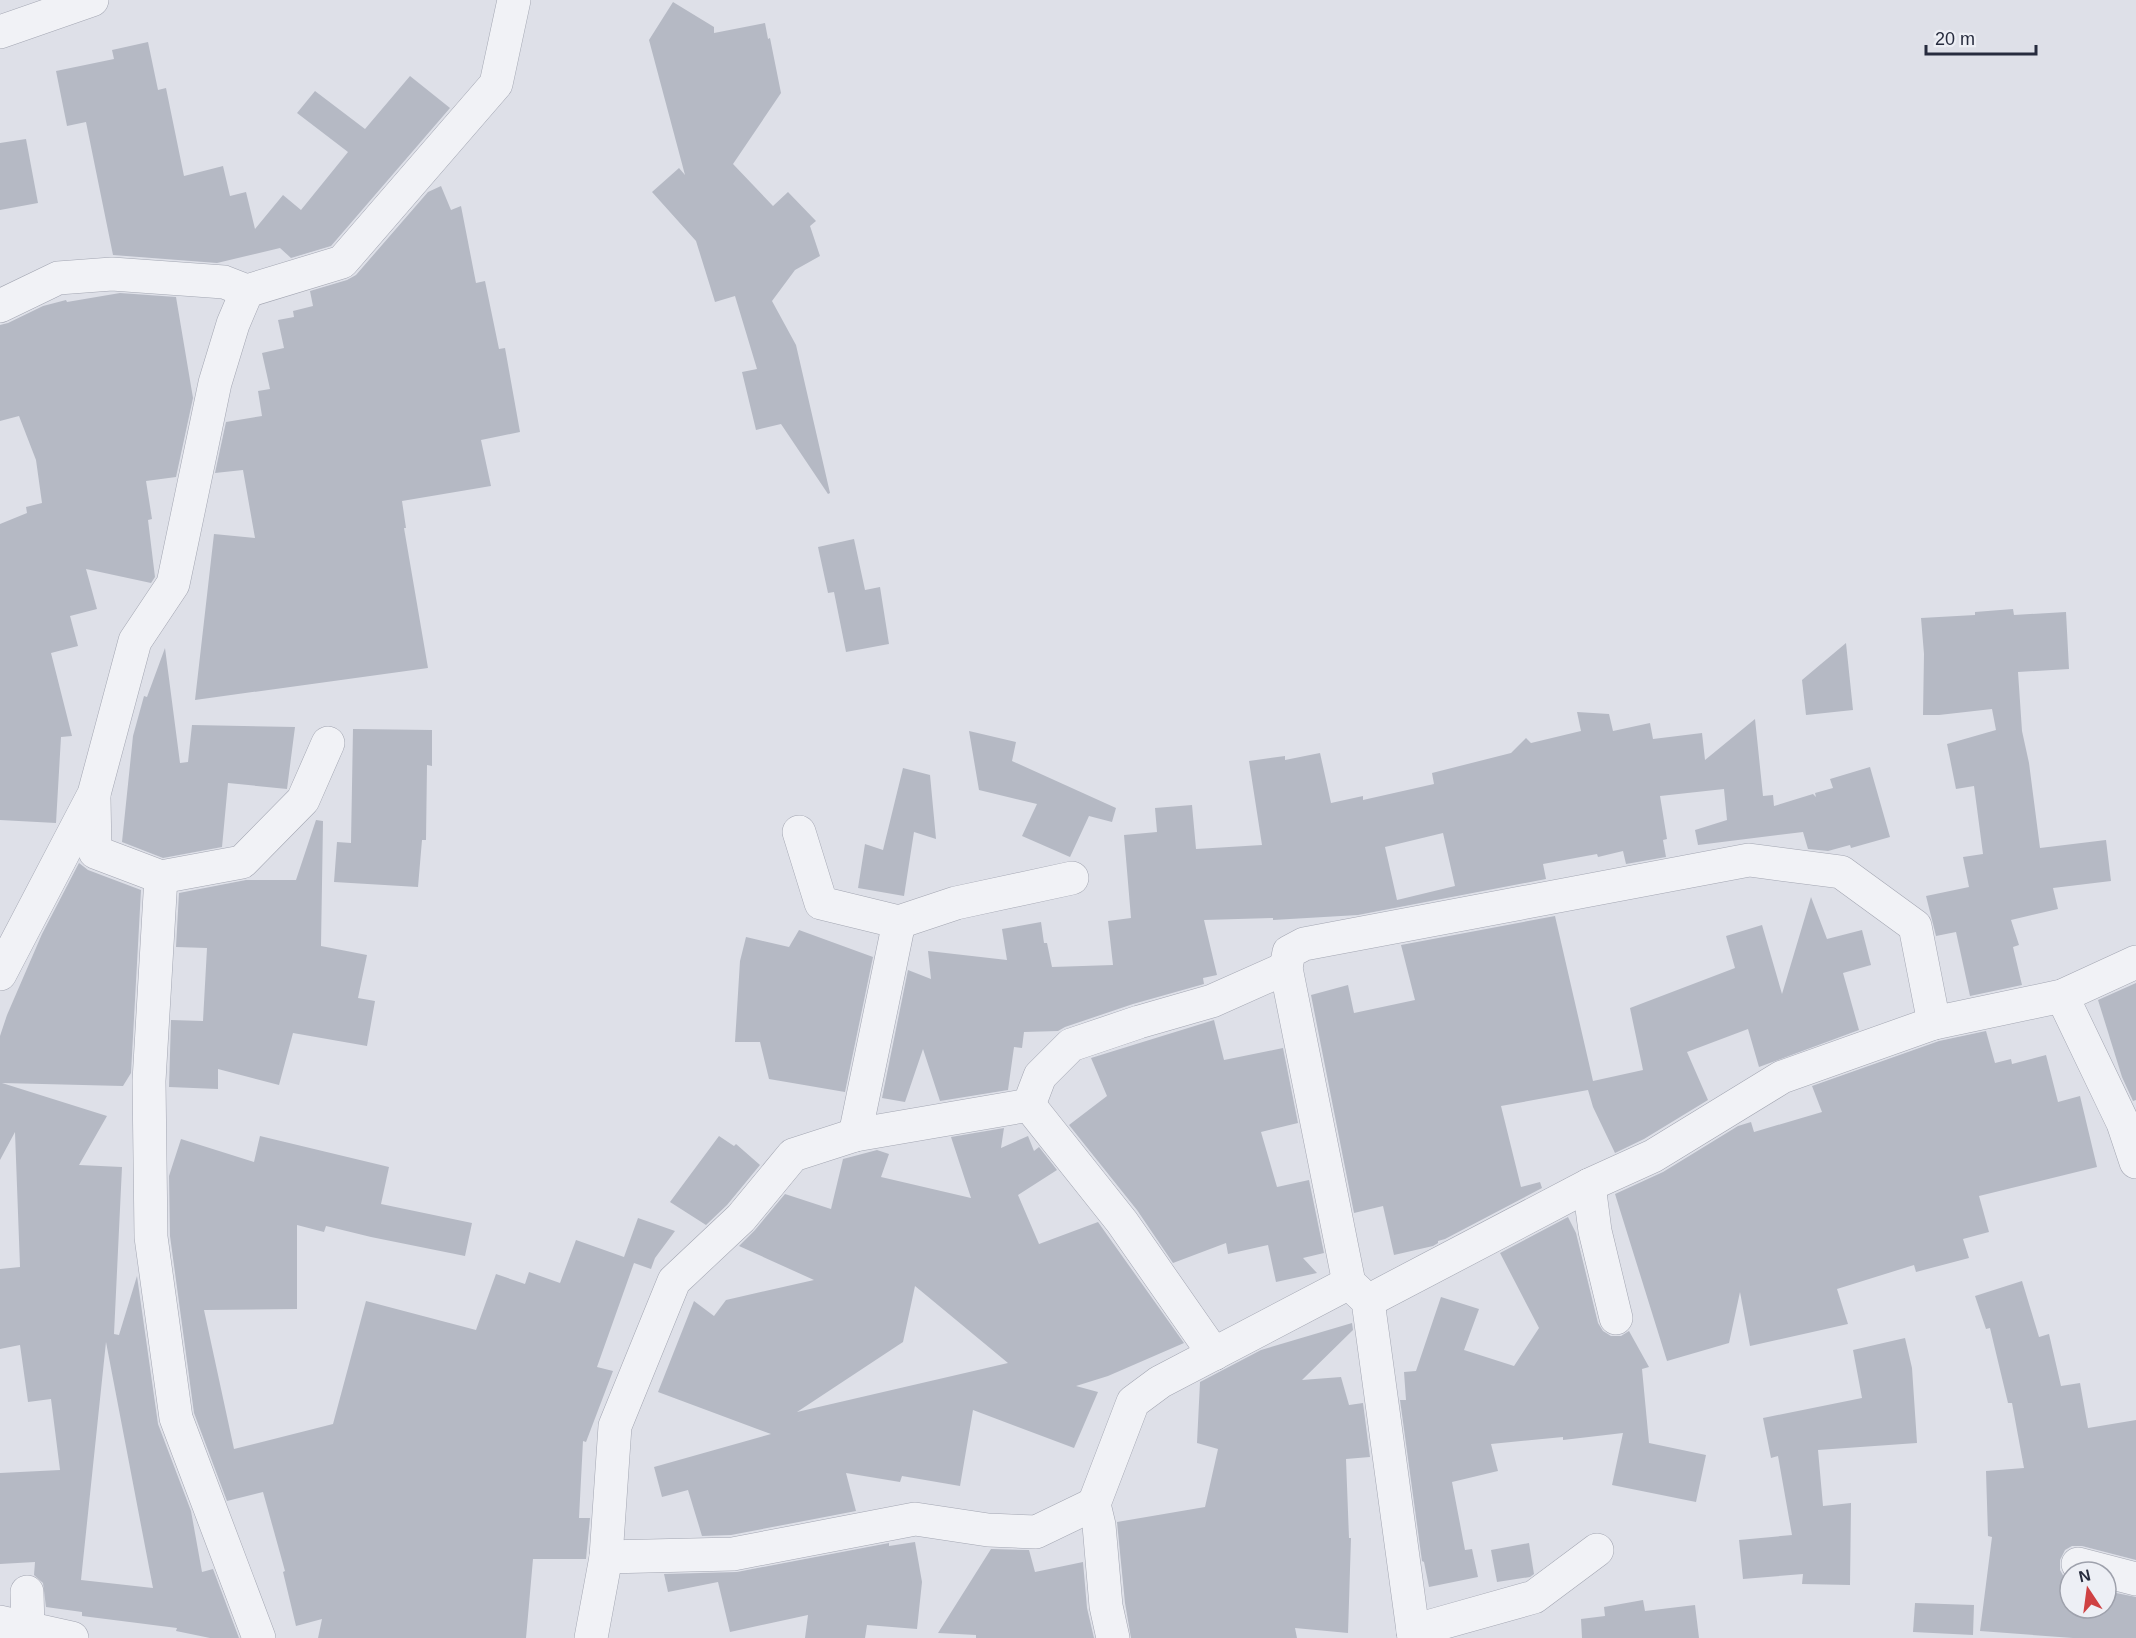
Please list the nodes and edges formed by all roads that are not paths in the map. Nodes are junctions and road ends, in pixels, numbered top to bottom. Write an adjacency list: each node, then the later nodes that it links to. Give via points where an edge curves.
1 (92, 0): 3 (street)
2 (514, 0): 4 (street, via 496,84 342,262)
3 (0, 32)
4 (247, 291): 5 (street, via 224,282 112,274 58,278); 7 (street, via 214,383 173,584 135,641)
5 (0, 306)
6 (328, 743): 9 (street, via 303,800 242,862)
7 (94, 794): 9 (street, via 95,852); 14 (street)
8 (798, 832): 11 (street, via 821,903)
9 (161, 877): 33 (street, via 149,1081 151,1238 176,1418)
10 (1072, 878): 11 (street, via 956,903)
11 (899, 922): 18 (street)
12 (2136, 962): 15 (street)
13 (1286, 968): 16 (street, via 1289,952 1304,944 1749,860 1841,872 1915,926); 17 (street, via 1212,1001 1071,1045 1040,1076); 21 (street)
14 (0, 974)
15 (2062, 996): 16 (street); 19 (street, via 2123,1122)
16 (1934, 1023): 20 (street, via 1782,1077 1653,1156)
17 (1029, 1105): 18 (street); 23 (street, via 1122,1222)
18 (855, 1135): 26 (street, via 793,1155 754,1218 674,1281 615,1426)
19 (2136, 1162)
20 (1589, 1185): 21 (street); 22 (street, via 1595,1231)
21 (1359, 1292): 23 (street); 31 (street)
22 (1616, 1318)
23 (1214, 1354): 24 (street, via 1160,1382 1133,1402)
24 (1094, 1504): 26 (street, via 1036,1532 988,1530 915,1519 733,1554); 35 (street)
25 (1597, 1550): 31 (street, via 1534,1597)
26 (606, 1557): 34 (street)
27 (2118, 1574): 28 (street)
28 (2136, 1579)
29 (27, 1592): 30 (street)
30 (14, 1626): 32 (street)
31 (1413, 1635)
32 (72, 1638)
33 (259, 1638)
34 (591, 1638)
35 (1113, 1638)

